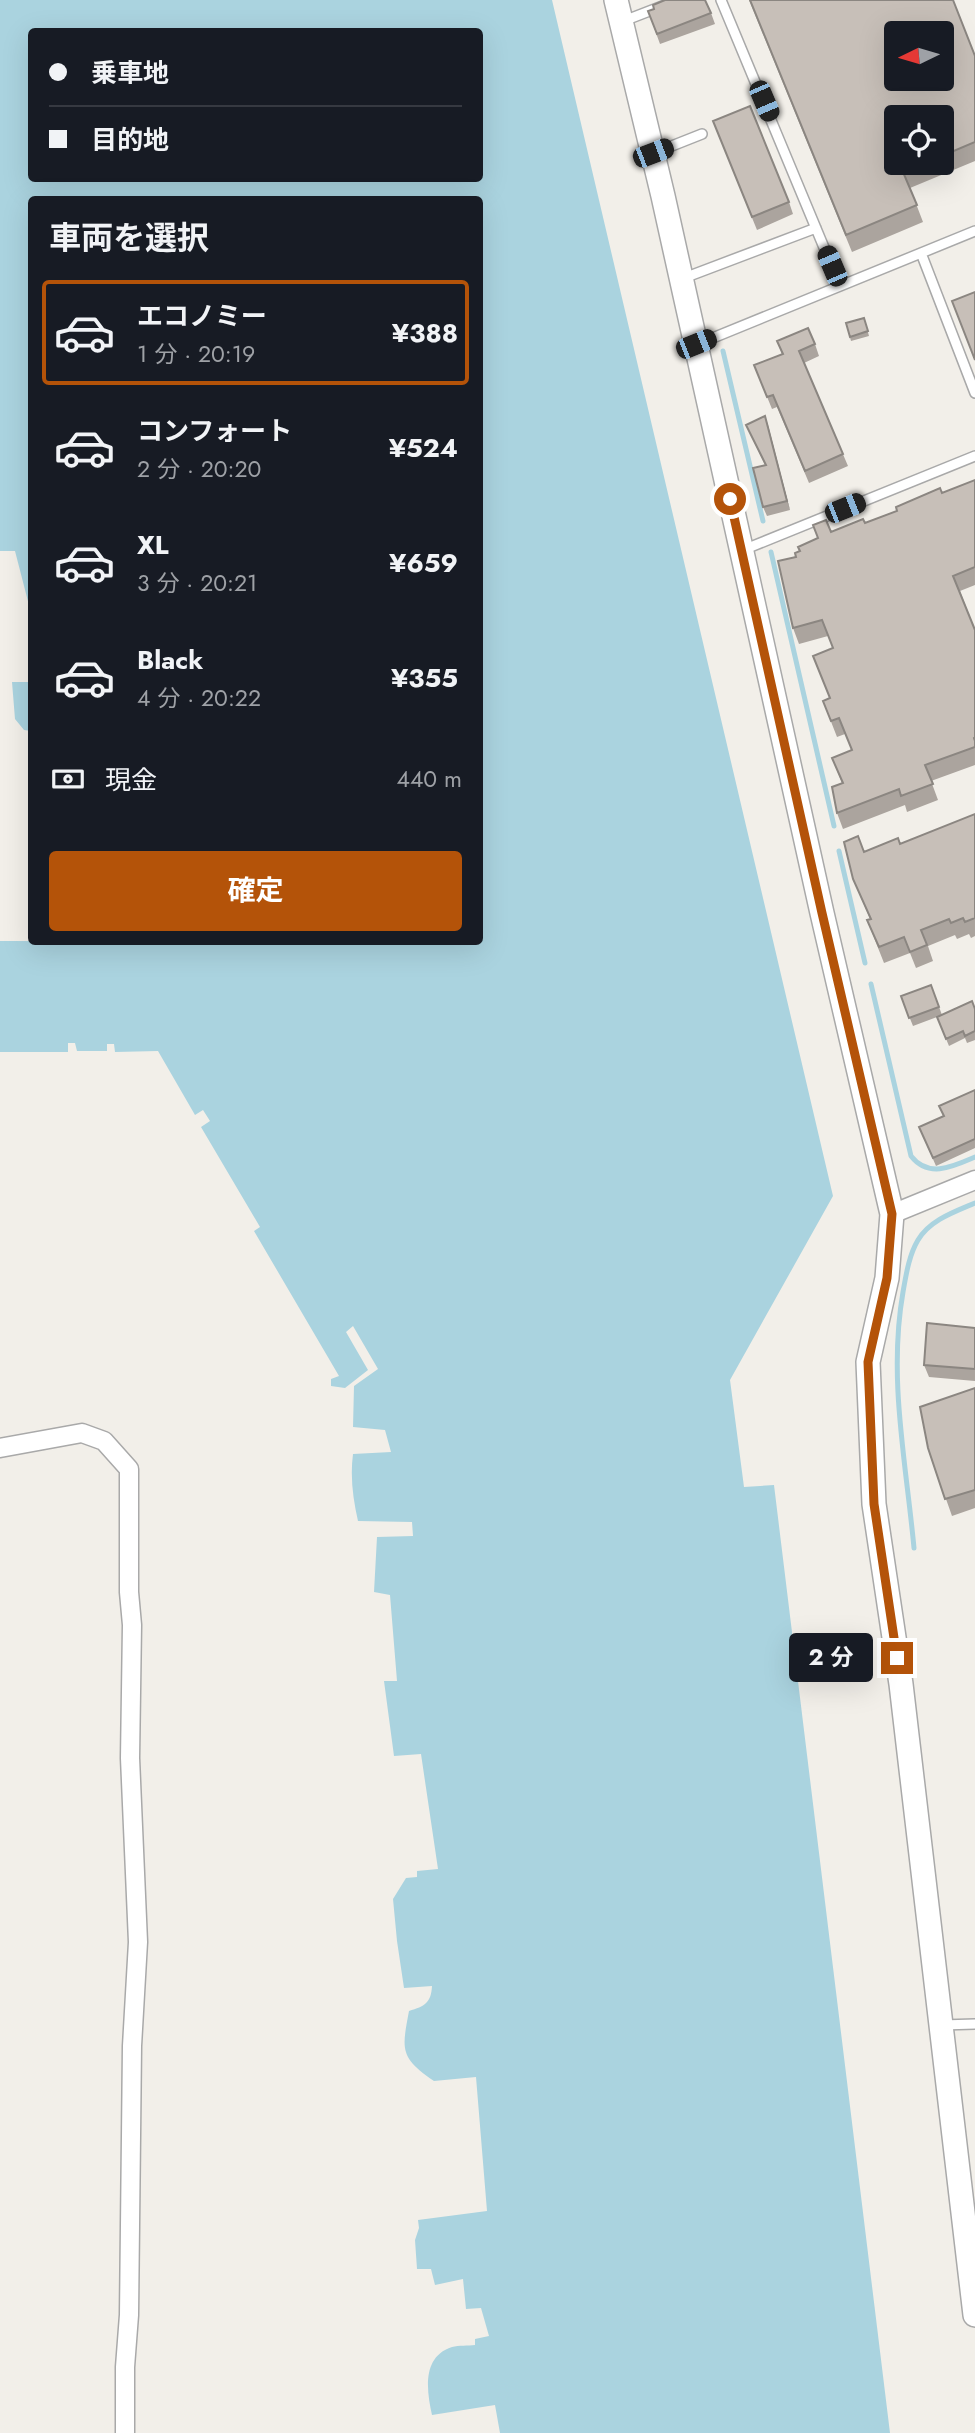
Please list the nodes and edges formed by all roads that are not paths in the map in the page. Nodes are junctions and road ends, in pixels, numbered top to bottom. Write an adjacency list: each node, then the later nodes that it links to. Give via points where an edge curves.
1 (678, 0): 3 (lane)
2 (722, 0): 6 (lane)
3 (619, 11): 5 (street)
4 (702, 134): 5 (lane)
5 (653, 153): 9 (street)
6 (816, 228): 9 (lane); 10 (lane)
7 (975, 231): 8 (lane)
8 (921, 253): 10 (lane); 12 (lane)
9 (681, 279): 11 (street)
10 (840, 286): 11 (lane)
11 (696, 344): 14 (street)
12 (975, 393)
13 (975, 456): 14 (lane)
14 (741, 550): 16 (street)
15 (975, 1180): 16 (street)
16 (892, 1214): 19 (street, via 887,1278 868,1362 874,1504 901,1684)
17 (0, 1448): 21 (street, via 82,1433 104,1441 129,1469 130,1758 138,1942)
18 (975, 2024): 19 (lane)
19 (941, 2025): 20 (street)
20 (975, 2315)
21 (125, 2433)

